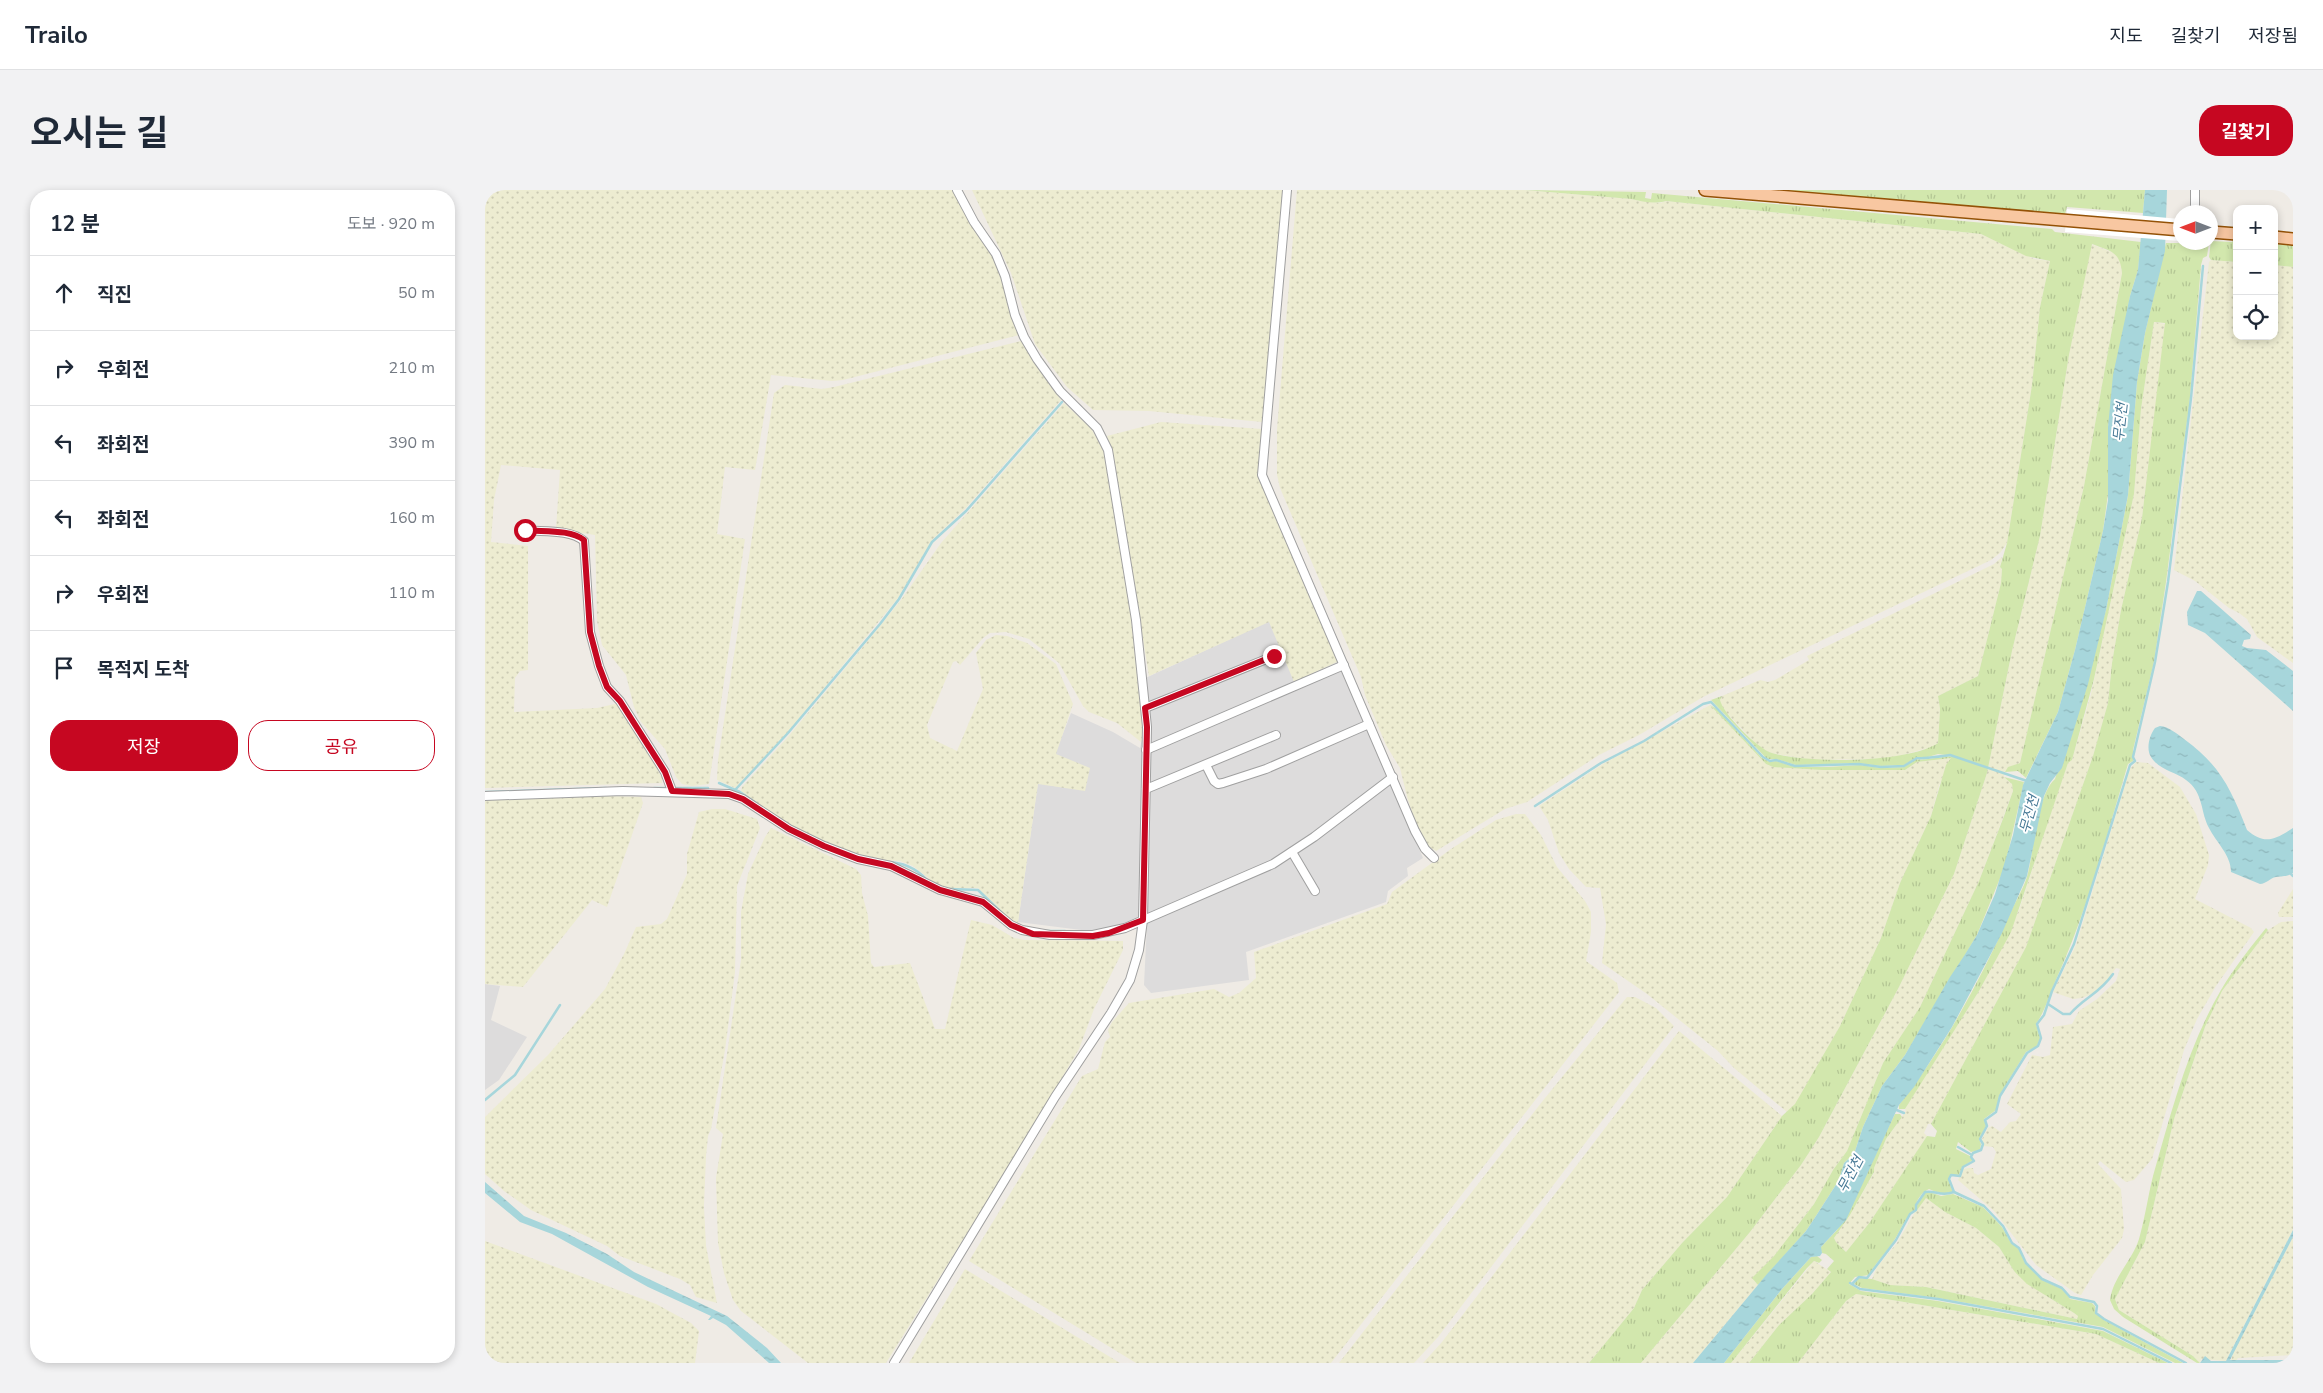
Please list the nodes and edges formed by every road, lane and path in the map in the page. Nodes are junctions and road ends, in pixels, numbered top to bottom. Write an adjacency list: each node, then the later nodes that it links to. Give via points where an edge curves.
1 (957, 190): 14 (street, via 996,254 1024,337 1060,391 1097,428 1105,441 1136,620)
2 (1287, 190): 13 (street, via 1263,475)
3 (1705, 190): 6 (main road)
4 (2195, 190): 5 (street)
5 (2195, 205)
6 (2173, 229)
7 (2218, 233): 8 (main road)
8 (2233, 234)
9 (2278, 237): 10 (main road)
10 (2293, 239)
11 (525, 530): 21 (street, via 568,534 584,540 590,632 599,666 607,687 620,701 665,772)
12 (1274, 656): 14 (street)
13 (1344, 665): 15 (street); 17 (street)
14 (1145, 708): 17 (street)
15 (1369, 724): 18 (street, via 1266,769 1223,783 1214,781); 19 (street)
16 (1276, 736): 18 (street)
17 (1146, 750): 20 (street)
18 (1206, 765): 20 (street)
19 (1393, 777): 23 (street); 24 (street, via 1415,831)
20 (1146, 789): 26 (street)
21 (672, 791): 22 (street); 26 (street, via 736,796 789,829 824,846 858,859 891,866 940,890 983,902 1011,925 1027,932 1093,936)
22 (485, 796)
23 (1292, 852): 25 (street); 26 (street, via 1273,864)
24 (1433, 858)
25 (1315, 891)
26 (1143, 920): 27 (street, via 1130,980)
27 (894, 1363)

